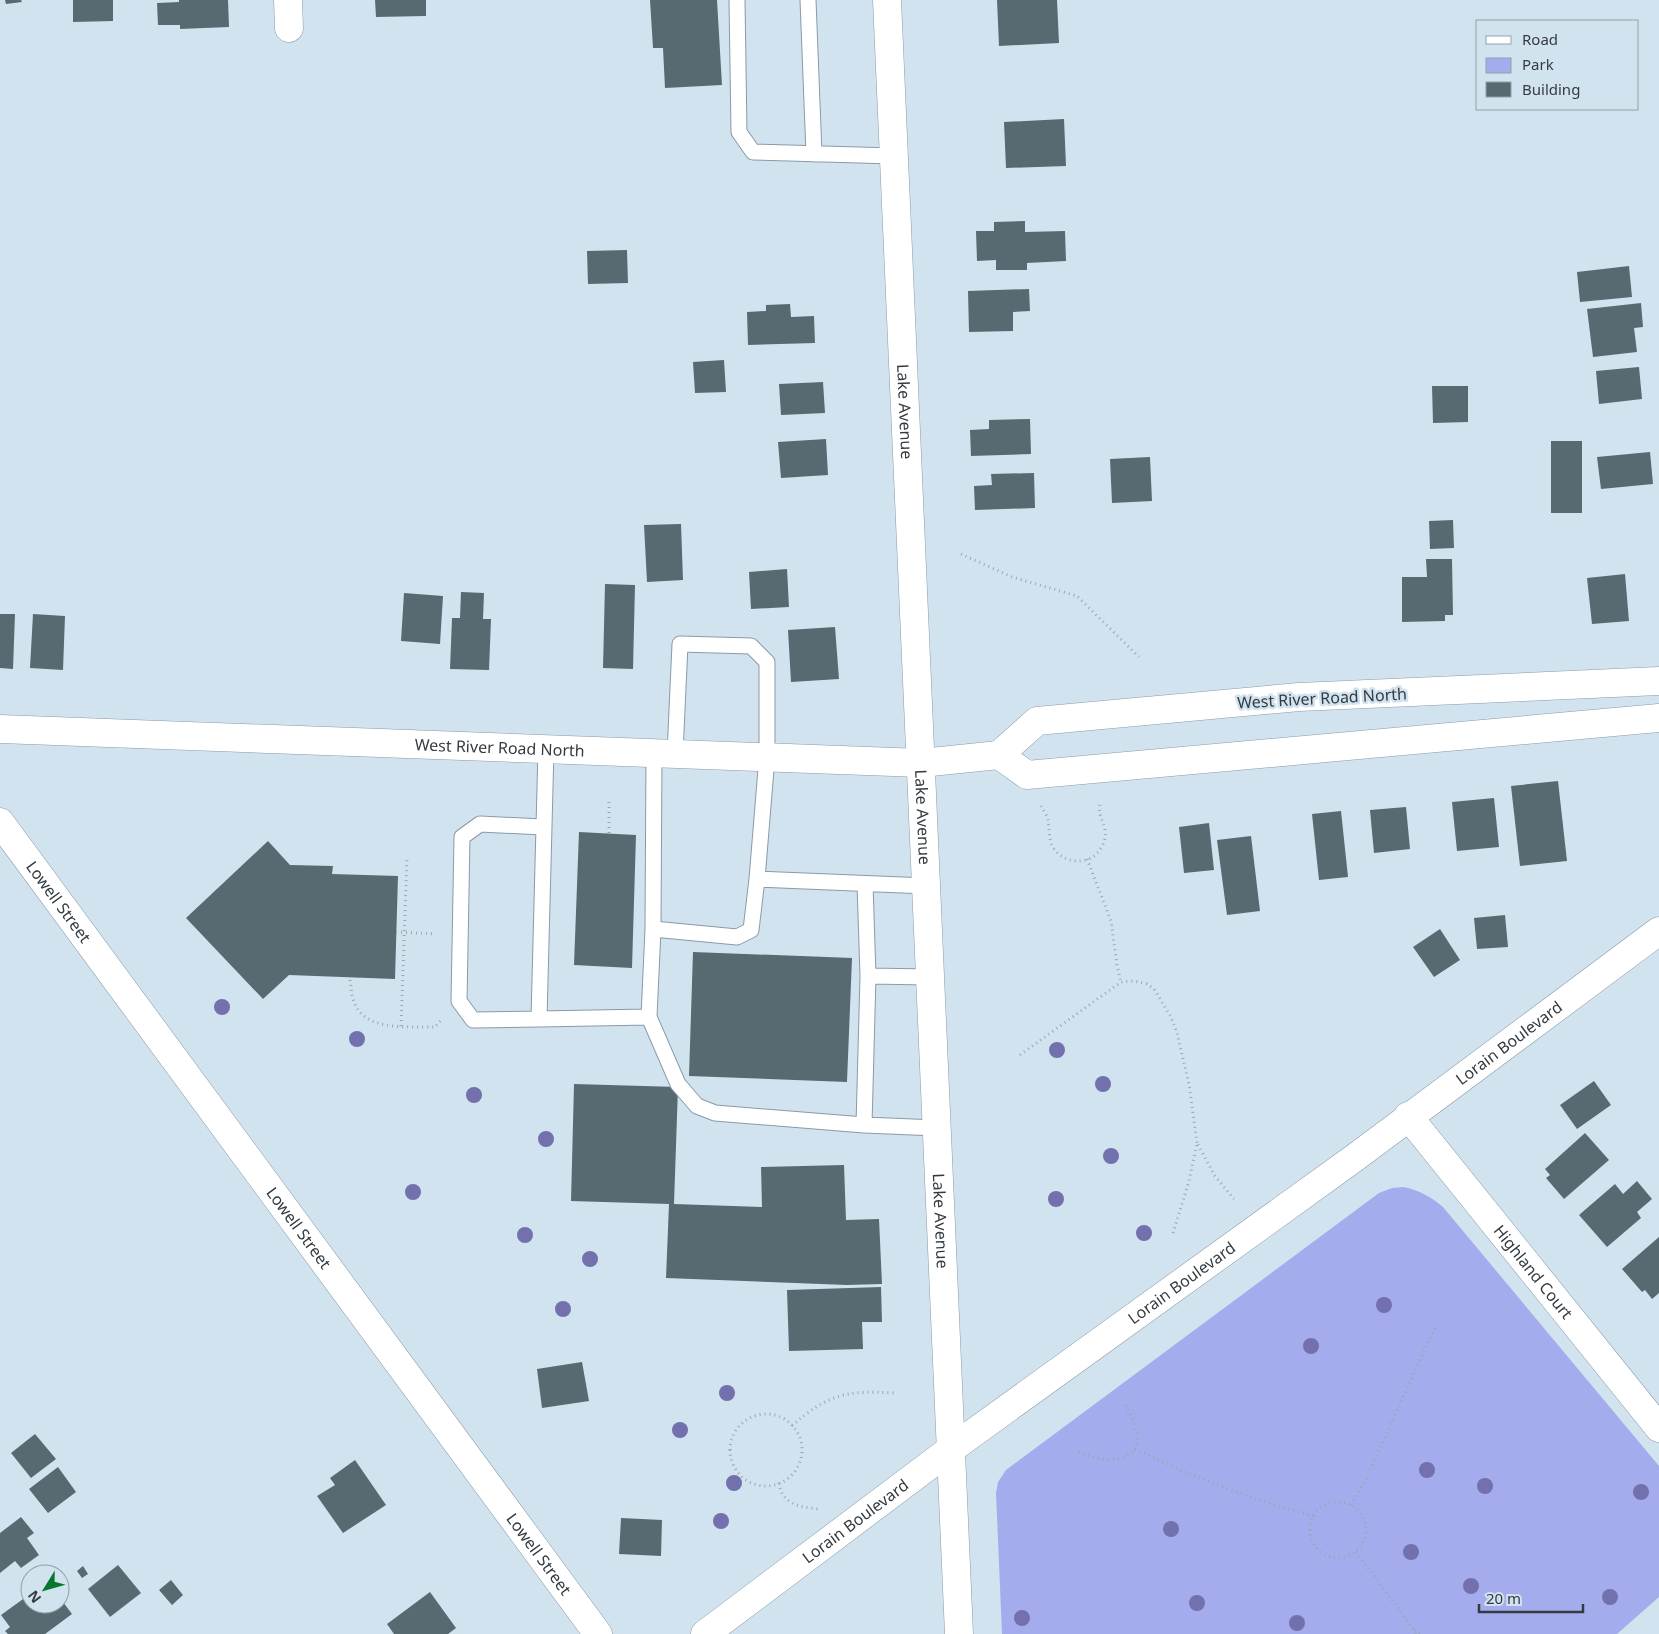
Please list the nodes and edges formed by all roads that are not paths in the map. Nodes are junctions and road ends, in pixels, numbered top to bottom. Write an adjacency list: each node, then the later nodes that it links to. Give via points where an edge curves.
1 (288, 0): 5 (street)
2 (737, 0): 6 (lane, via 739,132 753,152)
3 (808, 0): 6 (lane)
4 (887, 0): 7 (street, Lake Avenue)
5 (289, 28)
6 (814, 154): 7 (lane)
7 (894, 156): 15 (street, Lake Avenue)
8 (1659, 681): 13 (street, West River Road North, via 1298,698 1037,721)
9 (1659, 718): 13 (street, via 1026,775)
10 (0, 729): 11 (street, West River Road North)
11 (546, 749): 12 (street, West River Road North); 17 (lane)
12 (664, 753): 14 (street, West River Road North); 14 (lane, via 680,644 751,646 767,662); 21 (lane)
13 (999, 755): 15 (street, West River Road North)
14 (767, 757): 15 (street, West River Road North); 18 (lane)
15 (921, 763): 20 (street, Lake Avenue)
16 (0, 822): 32 (street, Lowell Street)
17 (544, 826): 26 (lane); 26 (lane, via 480,824 462,837 460,1001 473,1020)
18 (757, 879): 19 (lane); 21 (lane, via 751,930 737,937)
19 (865, 884): 20 (lane); 23 (lane)
20 (926, 886): 24 (street, Lake Avenue)
21 (653, 929): 25 (lane)
22 (1659, 930): 27 (street, Lorain Boulevard)
23 (868, 976): 24 (lane); 28 (lane)
24 (930, 977): 29 (street, Lake Avenue)
25 (649, 1017): 26 (lane); 28 (lane, via 678,1084 697,1106 715,1113)
26 (539, 1019)
27 (1408, 1116): 30 (street, Highland Court); 31 (street, Lorain Boulevard)
28 (864, 1125): 29 (lane)
29 (937, 1128): 31 (street, Lake Avenue)
30 (1659, 1428)
31 (951, 1449): 33 (street, Lorain Boulevard); 34 (street, Lake Avenue)
32 (598, 1634)
33 (705, 1634)
34 (959, 1634)

